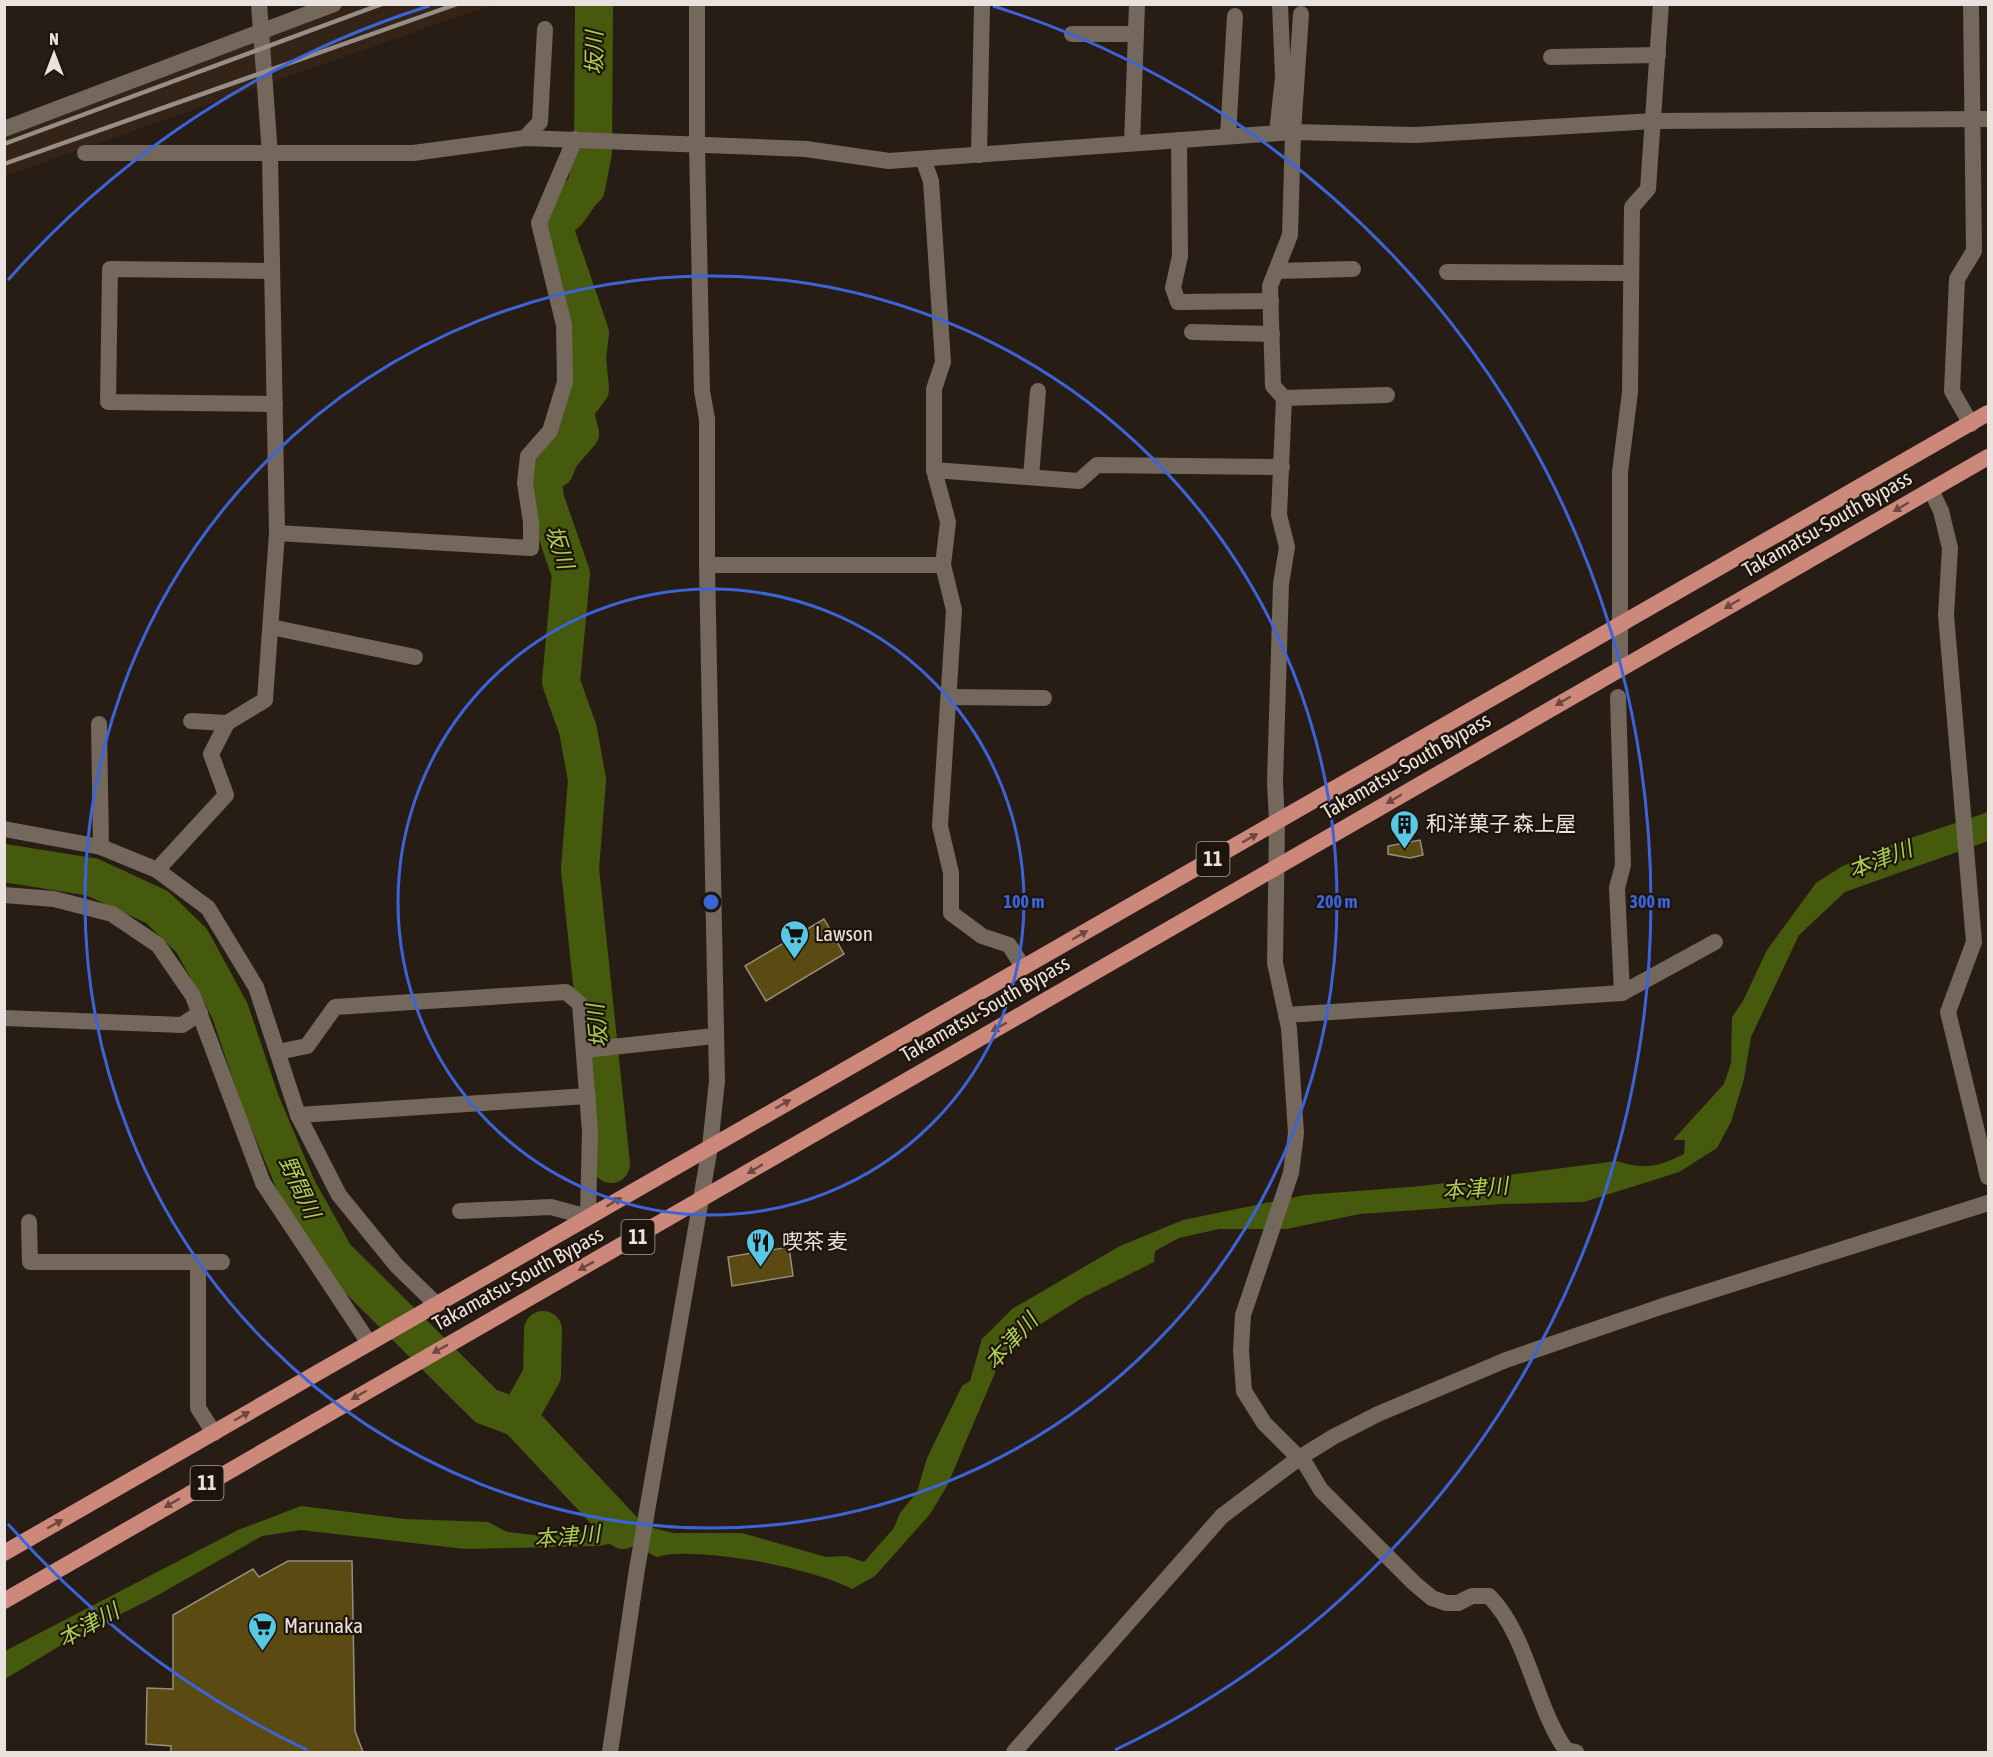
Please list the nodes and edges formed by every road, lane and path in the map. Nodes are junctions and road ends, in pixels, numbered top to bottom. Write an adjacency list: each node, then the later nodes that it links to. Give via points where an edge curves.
1 (259, 4): 12 (street)
2 (334, 4): 12 (street)
3 (698, 4): 26 (street)
4 (982, 4): 29 (street)
5 (1137, 4): 14 (street)
6 (1280, 4): 20 (street)
7 (1661, 4): 15 (street)
8 (1971, 4): 17 (street)
9 (1300, 14): 20 (street)
10 (1235, 16): 21 (street)
11 (545, 29): 22 (street, via 540,122)
12 (260, 32): 19 (street); 28 (street)
13 (1072, 34): 14 (street)
14 (1136, 34): 25 (street)
15 (1658, 55): 16 (street); 18 (street)
16 (1551, 57)
17 (1981, 119): 18 (street); 44 (street, via 1974,251 1956,279 1953,391)
18 (1654, 121): 20 (street, via 1415,135); 35 (street, via 1648,189 1632,207)
19 (4, 129)
20 (1285, 132): 21 (street); 33 (street, via 1290,236)
21 (1228, 136): 24 (street)
22 (525, 138): 23 (street); 28 (street, via 413,153)
23 (586, 140): 26 (street); 50 (street, via 539,223 564,325 565,382 550,430 528,456 525,483 531,548)
24 (1179, 140): 25 (street); 36 (street, via 1180,256 1173,288 1178,302)
25 (1132, 143): 29 (street)
26 (697, 144): 30 (street, via 806,149 889,161); 51 (street, via 702,391 707,419)
27 (85, 153): 28 (street)
28 (270, 155): 32 (street)
29 (979, 155): 30 (street)
30 (922, 159): 47 (street, via 931,181 943,362 933,389)
31 (1353, 269): 33 (street)
32 (272, 271): 42 (street); 42 (street, via 110,269 108,402)
33 (1276, 271): 36 (street, via 1270,286)
34 (1447, 272): 35 (street)
35 (1630, 273): 53 (street, via 1630,392 1620,472)
36 (1271, 302): 38 (street)
37 (1192, 332): 38 (street)
38 (1272, 334): 41 (street, via 1274,386)
39 (1038, 391): 48 (street)
40 (1387, 395): 41 (street)
41 (1284, 398): 46 (street)
42 (275, 404): 50 (street)
43 (1989, 413): 44 (highway, Takamatsu-South Bypass / 11)
44 (1971, 424): 53 (highway, Takamatsu-South Bypass / 11)
45 (1989, 457): 49 (highway, Takamatsu-South Bypass / 11)
46 (1282, 467): 48 (street, via 1096,465 1079,481); 63 (street, via 1279,515 1287,547 1281,584 1275,782)
47 (933, 470): 48 (street); 52 (street, via 948,522)
48 (1031, 477)
49 (1931, 490): 56 (highway, Takamatsu-South Bypass / 11, one-way to 56); 81 (street, via 1950,548 1946,615 1974,942 1948,1012)
50 (277, 533): 54 (street)
51 (707, 565): 52 (street); 75 (street)
52 (943, 565): 57 (street, via 954,610)
53 (1618, 626): 56 (street); 63 (highway, Takamatsu-South Bypass / 11)
54 (271, 627): 55 (street); 61 (street, via 265,700)
55 (415, 657)
56 (1620, 669): 66 (highway, Takamatsu-South Bypass / 11, one-way to 66)
57 (950, 697): 59 (street); 70 (street, via 940,826 951,873 951,913 982,936 1009,945)
58 (1618, 697): 71 (street, via 1623,865 1617,888)
59 (1044, 698)
60 (191, 721): 61 (street)
61 (227, 723): 67 (street, via 211,754 226,795)
62 (99, 724): 65 (street)
63 (1278, 822): 66 (street); 70 (highway, Takamatsu-South Bypass / 11, one-way to 63)
64 (4, 830): 65 (street)
65 (101, 848): 67 (street)
66 (1277, 866): 73 (street, via 1275,963); 82 (highway, Takamatsu-South Bypass / 11, one-way to 82)
67 (157, 870): 77 (street, via 208,908 256,987)
68 (4, 895): 72 (street, via 54,898 112,914 158,945)
69 (1715, 942): 71 (street)
70 (1023, 967): 80 (highway, Takamatsu-South Bypass / 11, one-way to 70)
71 (1622, 993): 73 (street)
72 (200, 1013): 74 (street, via 182,1025); 90 (street, via 262,1183)
73 (1286, 1015): 92 (street, via 1296,1133 1291,1173 1247,1298 1241,1333 1244,1391 1264,1423)
74 (4, 1018)
75 (714, 1036): 76 (street); 80 (street, via 717,1082)
76 (596, 1049): 77 (street, via 580,1004 566,992 335,1007 307,1046); 78 (street)
77 (278, 1052): 79 (street)
78 (588, 1096): 79 (street); 85 (street)
79 (298, 1115): 89 (street, via 339,1195 396,1265)
80 (710, 1147): 82 (street); 85 (highway, Takamatsu-South Bypass / 11, one-way to 80)
81 (1989, 1177)
82 (700, 1202): 94 (highway, Takamatsu-South Bypass / 11, one-way to 94); 95 (street)
83 (1989, 1203): 92 (street, via 1506,1360 1378,1414)
84 (460, 1211): 85 (street, via 552,1207)
85 (588, 1217): 89 (highway, Takamatsu-South Bypass / 11)
86 (29, 1222): 88 (street, via 30,1262)
87 (222, 1262): 88 (street)
88 (198, 1263): 91 (street, via 198,1408)
89 (436, 1305): 90 (highway, Takamatsu-South Bypass / 11)
90 (375, 1340): 91 (highway, Takamatsu-South Bypass / 11, one-way to 90)
91 (214, 1433): 93 (highway, Takamatsu-South Bypass / 11, one-way to 91)
92 (1299, 1458): 96 (street, via 1222,1516); 97 (street, via 1321,1490 1432,1598 1458,1603 1472,1596 1489,1596 1499,1606 1536,1681 1558,1739 1566,1750)
93 (4, 1553)
94 (4, 1601)
95 (610, 1752)
96 (1014, 1752)
97 (1576, 1752)

